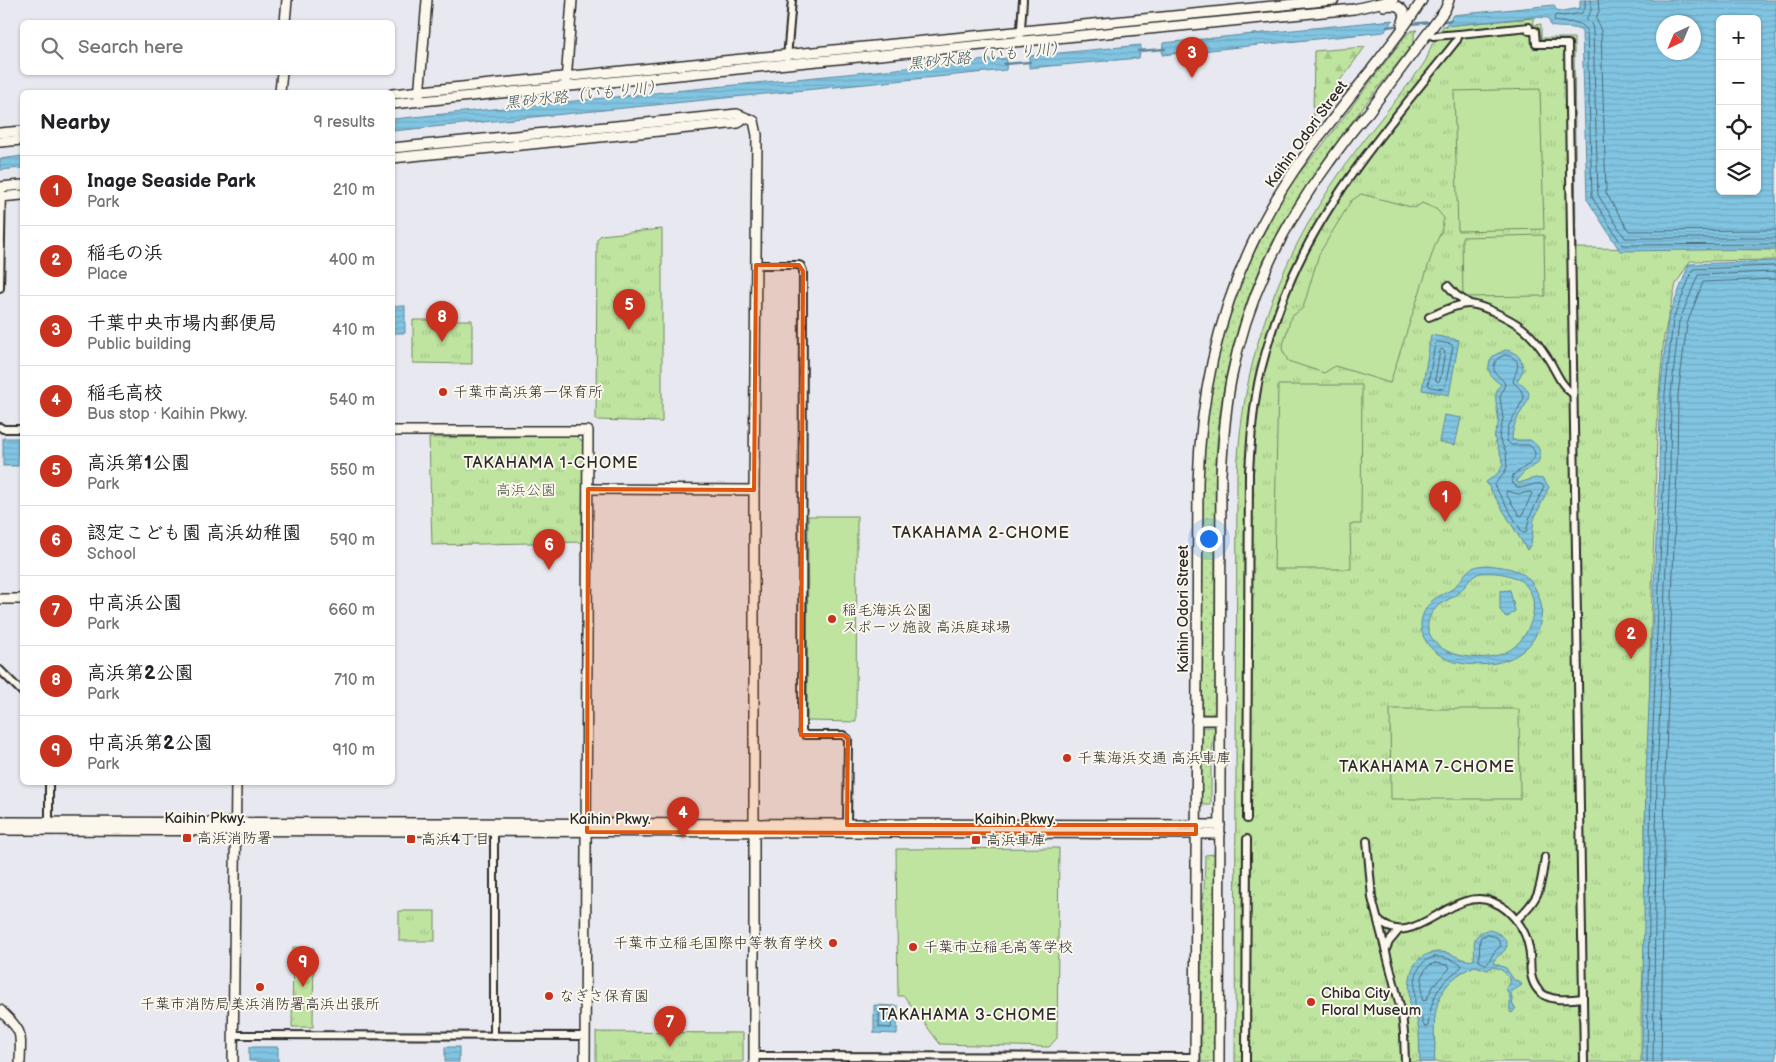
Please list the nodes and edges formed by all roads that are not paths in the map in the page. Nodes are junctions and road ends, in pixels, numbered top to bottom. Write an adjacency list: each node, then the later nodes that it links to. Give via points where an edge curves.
1 (287, 0): 13 (street)
2 (427, 0): 24 (street)
3 (572, 0): 21 (street)
4 (792, 0): 19 (street)
5 (1023, 0): 14 (street)
6 (1334, 0): 11 (street)
7 (1393, 0): 12 (street)
8 (1422, 0): 15 (street, Kaihin Odori Street)
9 (1442, 0): 29 (street, via 1436,16)
10 (1449, 0): 29 (street, via 1446,10)
11 (1245, 4): 14 (street)
12 (1369, 6): 15 (street, via 1394,4 1402,9 1405,16); 18 (street)
13 (286, 20)
14 (1021, 31): 18 (street); 19 (street)
15 (1400, 33): 54 (street, Kaihin Odori Street, via 1281,191 1249,250 1222,320 1206,389 1199,449)
16 (1459, 34): 17 (street); 44 (street, via 1529,27 1529,31 1535,31 1536,44 1568,44); 58 (street, via 1458,40 1374,146 1322,221 1284,300 1261,372 1249,472)
17 (1433, 36)
18 (1020, 42): 19 (street)
19 (787, 59): 21 (street); 22 (street)
20 (282, 75): 23 (street)
21 (566, 76): 22 (street); 24 (street)
22 (566, 87): 26 (street)
23 (280, 90)
24 (420, 91): 25 (street); 26 (street)
25 (395, 94)
26 (419, 102): 27 (street)
27 (395, 104)
28 (743, 118): 34 (street, via 737,114); 35 (street, via 738,124); 39 (street, via 754,121 757,135)
29 (1359, 123): 55 (street, via 1307,192 1276,248 1255,296 1231,381 1221,474)
30 (20, 131): 31 (street)
31 (0, 133)
32 (20, 140): 33 (street)
33 (0, 142)
34 (395, 148)
35 (395, 158)
36 (20, 186): 37 (street)
37 (1, 192): 38 (street); 41 (street)
38 (20, 195)
39 (756, 265): 49 (street); 60 (street, via 799,265 803,271 802,731 805,735 844,735 848,739)
40 (1448, 286): 42 (street)
41 (0, 288)
42 (1470, 304): 43 (street); 44 (street, via 1513,320 1532,336 1567,390)
43 (1429, 317)
44 (1574, 394): 76 (street)
45 (0, 427): 46 (street)
46 (20, 429)
47 (395, 431): 48 (street, via 588,431)
48 (588, 488): 49 (street); 63 (street)
49 (754, 490): 64 (street)
50 (0, 599): 51 (street)
51 (20, 599)
52 (0, 670): 53 (street)
53 (20, 690)
54 (1196, 720): 55 (street); 66 (street, Kaihin Odori Street)
55 (1220, 720): 67 (street)
56 (49, 785): 61 (street)
57 (236, 785): 62 (street)
58 (1247, 819)
59 (0, 822): 61 (street, Kaihin Pkwy.)
60 (848, 825): 64 (street, Kaihin Pkwy.); 66 (street, Kaihin Pkwy.)
61 (49, 826): 62 (street, Kaihin Pkwy.); 65 (street, Kaihin Pkwy.)
62 (235, 827): 63 (street, Kaihin Pkwy.); 68 (street, Kaihin Pkwy.); 78 (street)
63 (587, 828): 64 (street, Kaihin Pkwy.); 68 (street, Kaihin Pkwy.); 80 (street)
64 (755, 829): 66 (street, Kaihin Pkwy., via 832,832); 81 (street)
65 (0, 830)
66 (1196, 830): 67 (street, Kaihin Pkwy.); 83 (street, Kaihin Odori Street)
67 (1220, 830): 87 (street)
68 (494, 832): 79 (street)
69 (1247, 839): 88 (street)
70 (1368, 841): 72 (street, via 1369,875)
71 (1545, 857): 73 (street, via 1537,897)
72 (1378, 920): 74 (street, via 1384,926); 75 (street)
73 (1516, 920): 74 (street, via 1494,902 1474,899 1460,902 1430,919); 76 (street, via 1527,938 1531,973 1539,991 1548,998)
74 (1399, 930): 75 (street, via 1388,942)
75 (1386, 950): 89 (street, via 1402,1014)
76 (1582, 998): 90 (street)
77 (0, 1010): 84 (street, via 20,1034)
78 (233, 1035): 79 (street); 85 (street)
79 (494, 1036): 80 (street)
80 (585, 1036): 86 (street)
81 (754, 1059): 82 (street)
82 (938, 1059): 83 (street)
83 (1195, 1060)
84 (20, 1062)
85 (233, 1062)
86 (585, 1062)
87 (1219, 1062)
88 (1246, 1062)
89 (1405, 1062)
90 (1584, 1062)

